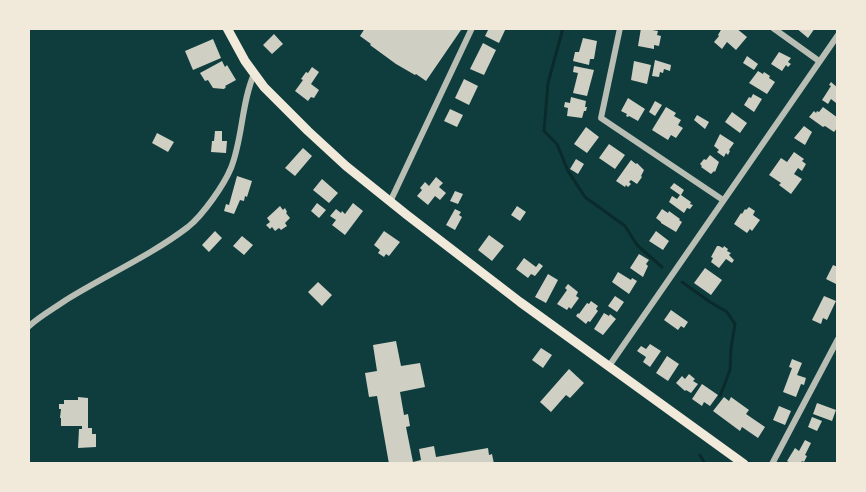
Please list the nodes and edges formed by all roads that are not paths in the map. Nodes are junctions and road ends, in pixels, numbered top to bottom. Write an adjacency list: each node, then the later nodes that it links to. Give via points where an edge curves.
1 (227, 28): 7 (main road)
2 (472, 28): 9 (street)
3 (620, 28): 8 (street, via 601,118)
4 (773, 28): 6 (street)
5 (837, 35): 6 (street)
6 (819, 61): 8 (street)
7 (254, 74): 9 (main road, via 325,147); 10 (street, via 231,167 218,193 190,226)
8 (723, 200): 12 (street)
9 (390, 202): 12 (main road)
10 (28, 327)
11 (837, 339): 14 (street)
12 (609, 366): 13 (main road)
13 (744, 464)
14 (772, 464)

